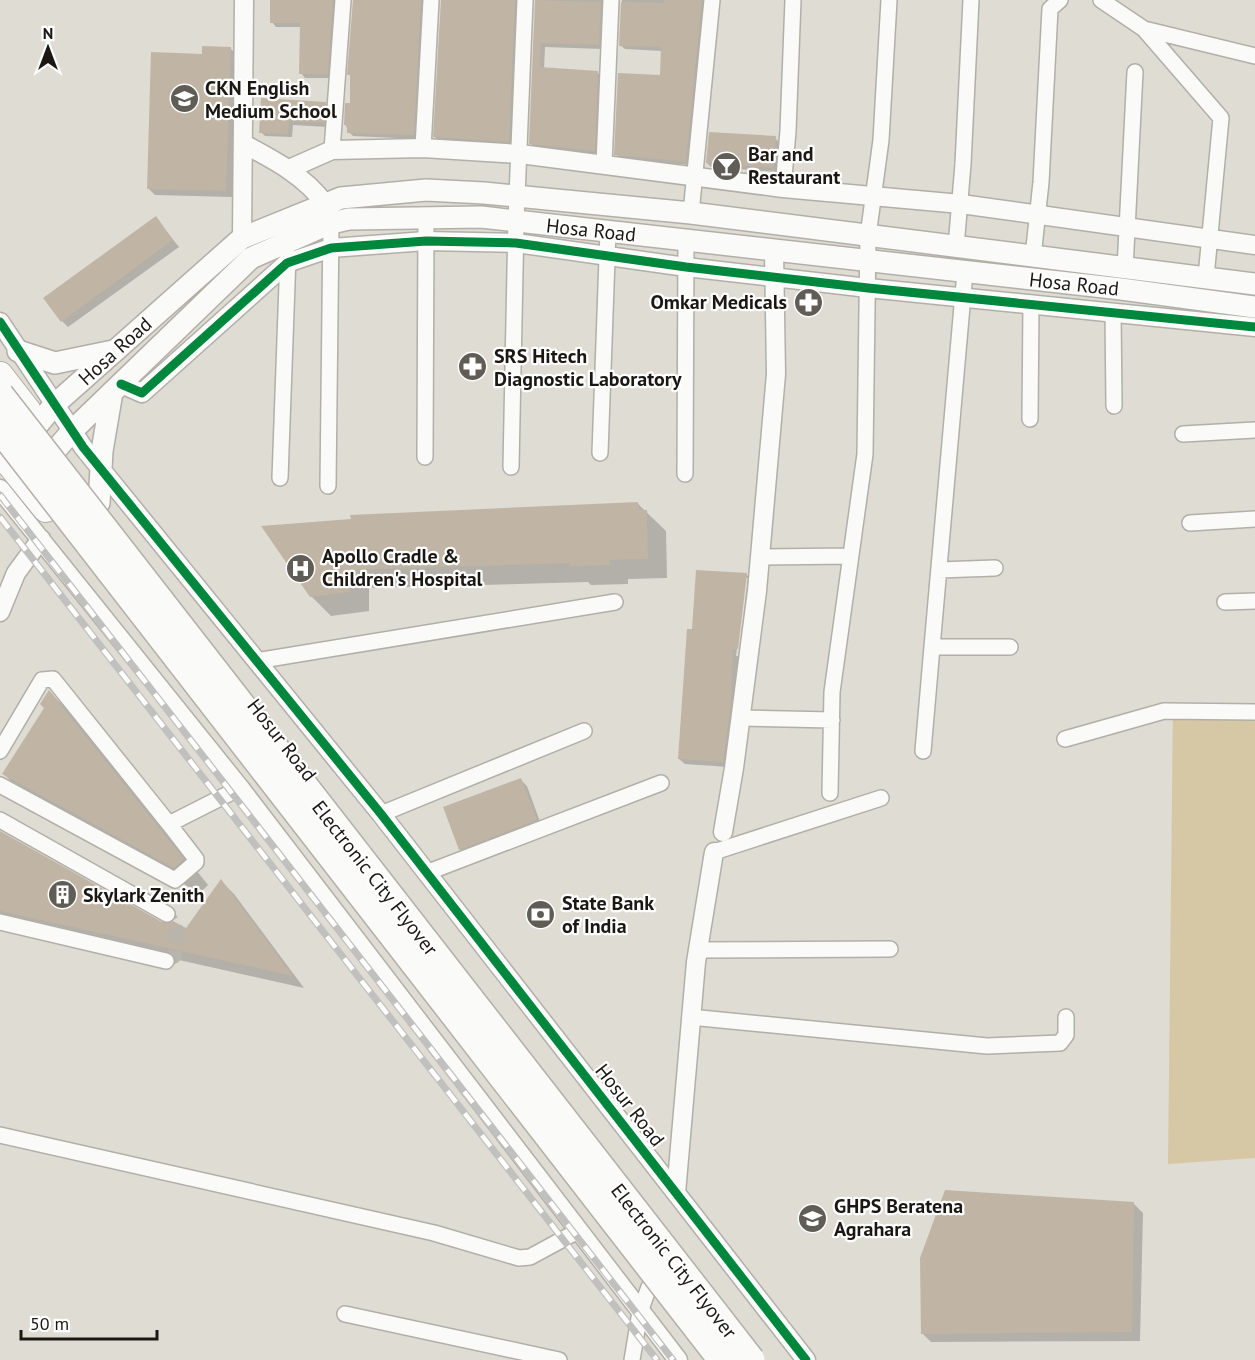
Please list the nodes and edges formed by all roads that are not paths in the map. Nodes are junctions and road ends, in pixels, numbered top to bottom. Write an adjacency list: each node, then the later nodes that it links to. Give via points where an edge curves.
1 (244, 0): 15 (street)
2 (343, 0): 17 (street)
3 (431, 0): 16 (street)
4 (525, 0): 18 (street)
5 (611, 0): 19 (street)
6 (712, 0): 21 (street)
7 (793, 0): 22 (street)
8 (889, 0): 23 (street)
9 (970, 0): 25 (street)
10 (1060, 0): 28 (street, via 1050,9)
11 (1101, 0): 12 (street)
12 (1143, 29): 13 (street); 35 (street, via 1221,118)
13 (1255, 56)
14 (1135, 72): 31 (street)
15 (244, 144): 20 (street); 34 (street)
16 (423, 148): 17 (street); 18 (street)
17 (332, 150): 20 (street)
18 (520, 154): 19 (street); 24 (street)
19 (604, 164): 21 (street)
20 (289, 169): 27 (street, via 316,192)
21 (695, 177): 22 (street); 26 (street)
22 (783, 188): 23 (street)
23 (873, 196): 25 (street); 33 (street)
24 (518, 197): 26 (main road, Hosa Road); 27 (main road, Hosa Road, via 416,190 341,198); 30 (street)
25 (961, 204): 28 (street); 42 (street)
26 (691, 213): 33 (main road, Hosa Road)
27 (328, 214): 29 (main road, Hosa Road); 34 (main road, Hosa Road); 38 (main road, Hosa Road); 41 (street)
28 (1038, 216): 31 (street); 45 (street)
29 (426, 218): 30 (main road, Hosa Road); 37 (street)
30 (516, 221): 32 (main road, Hosa Road); 39 (street)
31 (1128, 228): 35 (street); 49 (street)
32 (608, 231): 36 (main road, Hosa Road); 44 (street)
33 (868, 236): 42 (main road, Hosa Road); 46 (street)
34 (243, 238): 61 (main road, Hosa Road)
35 (1211, 238): 40 (street); 52 (street)
36 (686, 240): 43 (main road, Hosa Road); 48 (street)
37 (426, 241): 39 (street); 41 (street); 75 (street)
38 (288, 242): 47 (street); 64 (main road, Hosa Road, via 251,258)
39 (516, 243): 44 (street); 76 (street)
40 (1255, 244)
41 (331, 248): 47 (street); 81 (street)
42 (956, 248): 45 (main road, Hosa Road)
43 (774, 250): 46 (main road, Hosa Road); 51 (street)
44 (607, 256): 48 (street); 73 (street)
45 (1033, 258): 49 (main road, Hosa Road)
46 (868, 261): 50 (main road, Hosa Road); 54 (street)
47 (287, 263): 64 (street, via 142,393); 79 (street)
48 (686, 267): 51 (street); 78 (street)
49 (1125, 269): 52 (main road, Hosa Road)
50 (965, 272): 55 (street); 57 (main road, Hosa Road)
51 (774, 277): 54 (street); 90 (street, via 776,374)
52 (1206, 278): 53 (main road, Hosa Road)
53 (1255, 284)
54 (867, 288): 55 (street); 89 (street, via 865,454)
55 (963, 296): 56 (street); 92 (street)
56 (1031, 303): 58 (street); 68 (street)
57 (1255, 307)
58 (1113, 313): 60 (street); 66 (street)
59 (0, 322): 62 (street)
60 (1255, 327)
61 (116, 350): 62 (main road, via 55,363); 67 (main road, Hosa Road)
62 (18, 351): 67 (street)
63 (0, 375): 67 (highway, Hosur Road)
64 (116, 388): 72 (main road, Hosa Road); 77 (main road)
65 (0, 395): 136 (highway, Electronic City Flyover, bridge)
66 (1114, 406)
67 (46, 415): 72 (highway, Hosur Road); 74 (main road, Hosa Road)
68 (1030, 419)
69 (0, 429): 135 (highway, Electronic City Flyover, bridge)
70 (1255, 430): 71 (street)
71 (1183, 434)
72 (64, 439): 77 (street, Hosur Road); 80 (main road, Hosa Road); 83 (highway, Hosur Road)
73 (600, 453)
74 (4, 457): 80 (highway)
75 (425, 457)
76 (511, 467)
77 (101, 469): 83 (main road); 99 (street, Hosur Road)
78 (685, 474)
79 (280, 478)
80 (26, 484): 128 (highway)
81 (328, 486)
82 (0, 489): 85 (street)
83 (99, 503): 137 (highway, Hosur Road)
84 (0, 514): 85 (street)
85 (21, 514): 88 (street)
86 (1255, 519): 87 (street)
87 (1190, 523)
88 (41, 539): 96 (street, via 16,573); 109 (street)
89 (851, 556): 90 (street); 102 (street, via 832,692)
90 (760, 557): 101 (street)
91 (995, 568): 92 (street)
92 (939, 570): 97 (street)
93 (1255, 601): 95 (street)
94 (615, 602): 99 (street)
95 (1225, 602)
96 (0, 612)
97 (932, 647): 98 (street); 106 (street)
98 (1010, 647)
99 (256, 661): 112 (street, Hosur Road)
100 (1255, 712): 104 (street, via 1164,711)
101 (741, 718): 102 (street); 115 (street)
102 (832, 720): 110 (street)
103 (584, 731): 112 (street)
104 (1065, 739)
105 (0, 751): 114 (street, via 42,680 53,679)
106 (923, 751)
107 (661, 783): 117 (street)
108 (0, 785): 114 (street, via 178,880 196,858)
109 (240, 788): 114 (street); 127 (street)
110 (830, 794)
111 (881, 798): 116 (street)
112 (381, 814): 117 (street, Hosur Road)
113 (0, 820): 118 (street)
114 (169, 824)
115 (723, 832)
116 (714, 852): 121 (street)
117 (426, 873): 126 (street, Hosur Road)
118 (167, 915)
119 (0, 922): 122 (street)
120 (890, 949): 121 (street)
121 (698, 950): 123 (street)
122 (166, 961)
123 (690, 1017): 124 (street, via 987,1046 1060,1043 1066,1035); 126 (street)
124 (1066, 1017)
125 (0, 1135): 127 (street, via 434,1233 519,1258 530,1257)
126 (676, 1193): 138 (street, Hosur Road)
127 (578, 1231): 129 (street)
128 (649, 1287): 129 (street); 134 (highway)
129 (640, 1312): 132 (street); 133 (street)
130 (345, 1314): 131 (street)
131 (560, 1360)
132 (632, 1360)
133 (678, 1360)
134 (706, 1360)
135 (722, 1360)
136 (751, 1360)
137 (764, 1360)
138 (806, 1360)

